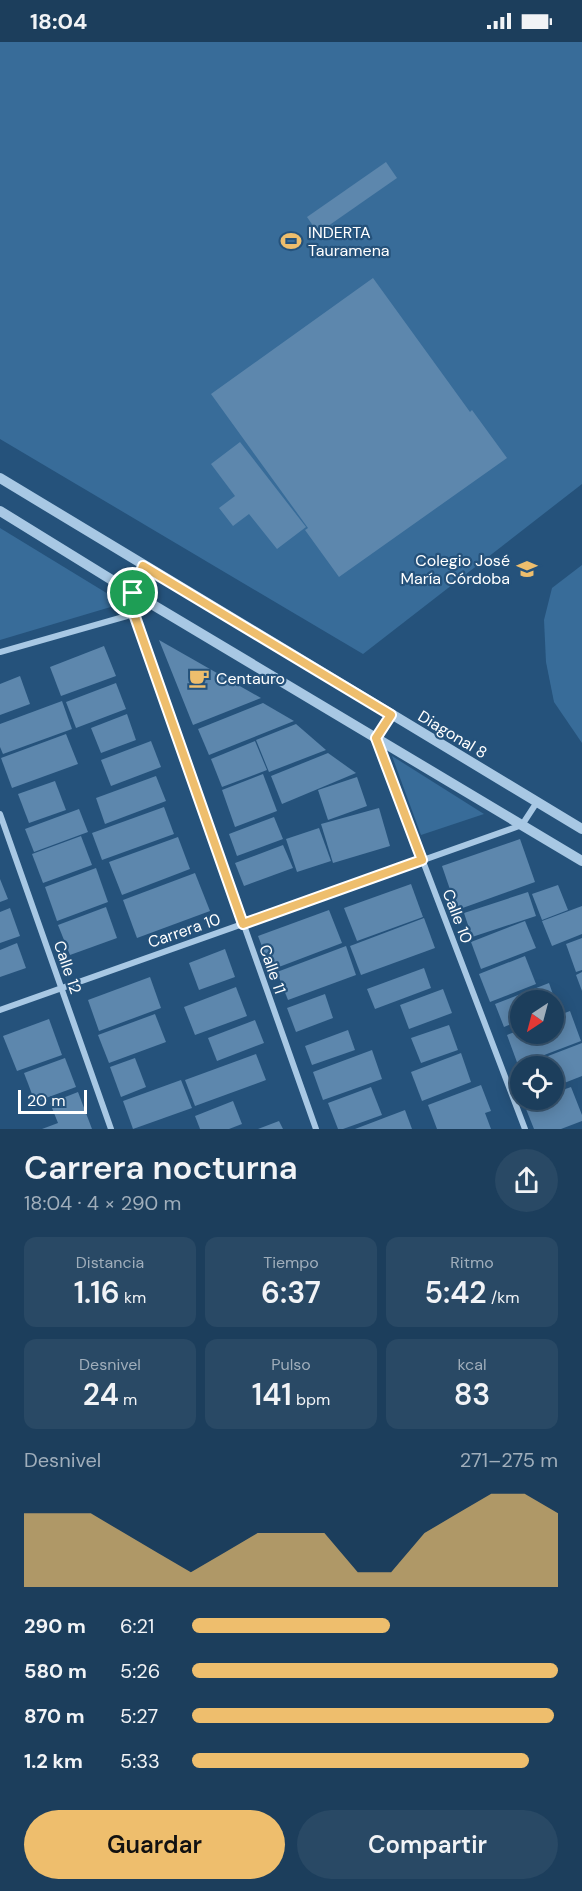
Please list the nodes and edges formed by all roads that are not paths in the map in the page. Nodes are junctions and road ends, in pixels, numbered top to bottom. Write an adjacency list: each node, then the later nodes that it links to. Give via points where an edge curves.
1 (0, 478): 3 (street, Diagonal 8)
2 (0, 511): 4 (street)
3 (143, 566): 4 (street); 7 (street, Diagonal 8)
4 (133, 593): 5 (street, Calle 11); 8 (street)
5 (134, 614): 6 (street); 15 (street, Calle 11)
6 (0, 652)
7 (391, 715): 8 (street); 9 (street, Diagonal 8)
8 (376, 738): 11 (street); 13 (street, Calle 10)
9 (537, 802): 11 (street); 12 (street, Diagonal 8)
10 (0, 814): 16 (street, Calle 12)
11 (522, 825): 13 (street, Carrera 10); 14 (street)
12 (582, 830)
13 (422, 860): 15 (street, Carrera 10); 20 (street, Calle 10)
14 (582, 861)
15 (243, 924): 16 (street, Carrera 10); 19 (street, Calle 11)
16 (61, 987): 17 (street, Carrera 10); 18 (street, Calle 12)
17 (0, 1010)
18 (111, 1129)
19 (316, 1129)
20 (525, 1129)

